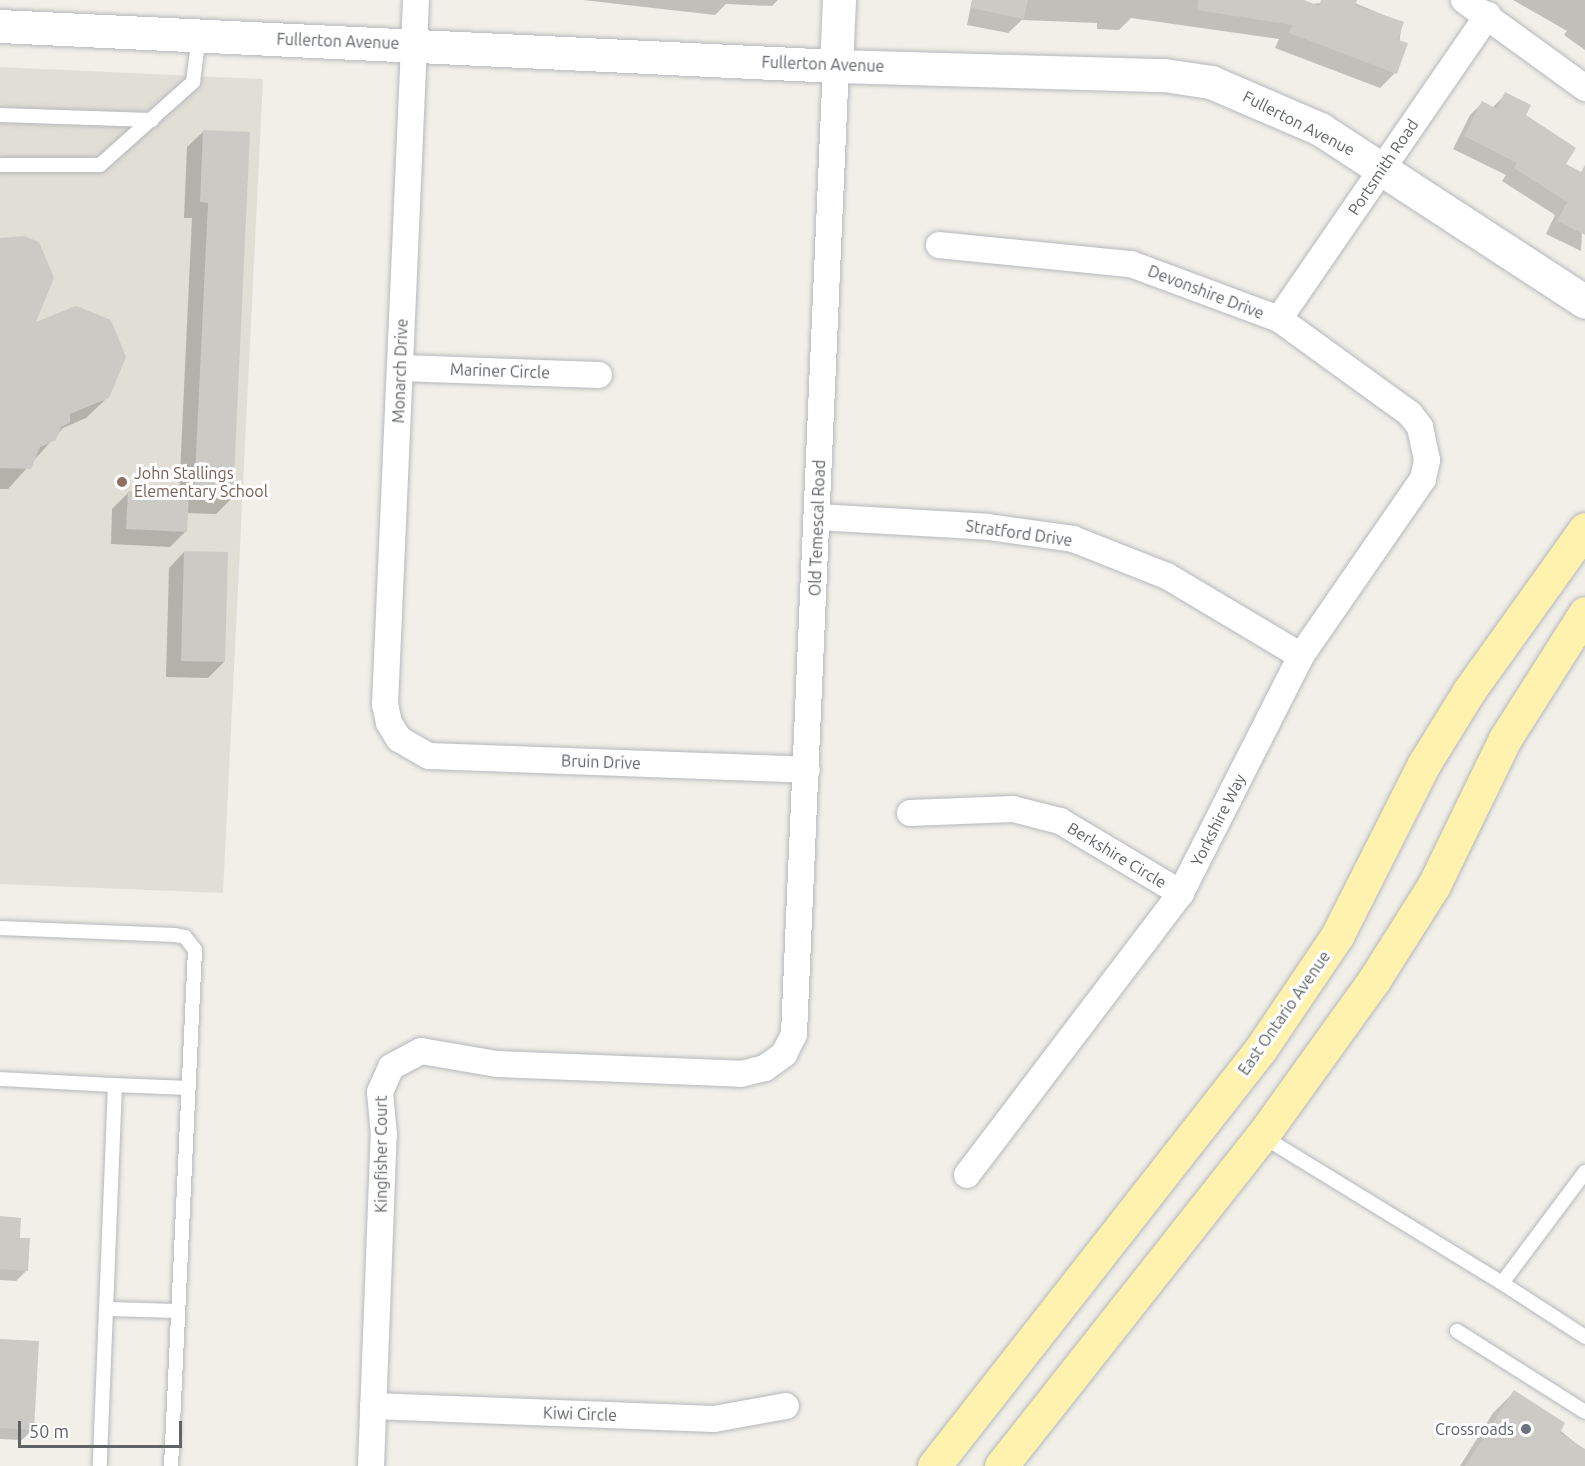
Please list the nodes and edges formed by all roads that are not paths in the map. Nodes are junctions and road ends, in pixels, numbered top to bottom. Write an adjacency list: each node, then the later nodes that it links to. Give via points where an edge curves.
1 (416, 0): 7 (street, Monarch Drive)
2 (839, 0): 8 (main road, Old Temescal Road)
3 (1464, 0): 4 (street)
4 (1488, 15): 9 (street); 13 (street, Portsmith Road)
5 (0, 26): 6 (main road, Fullerton Avenue)
6 (199, 35): 7 (main road, Fullerton Avenue); 11 (lane, via 193,82)
7 (412, 44): 8 (main road, Fullerton Avenue); 17 (street, Monarch Drive)
8 (836, 66): 13 (main road, Fullerton Avenue, via 1164,75 1211,82 1260,100); 20 (street, Old Temescal Road)
9 (1585, 88)
10 (0, 115): 11 (lane)
11 (152, 120): 12 (lane, via 100,165)
12 (0, 165)
13 (1383, 167): 15 (main road, Fullerton Avenue); 16 (street, Portsmith Road)
14 (939, 245): 16 (street, Devonshire Drive, via 1131,264)
15 (1585, 302)
16 (1278, 319): 19 (street, Devonshire Drive, via 1410,414)
17 (400, 368): 18 (street, Mariner Circle); 24 (street, Monarch Drive, via 385,704)
18 (599, 375)
19 (1426, 442): 23 (street, Yorkshire Way, via 1423,479)
20 (817, 518): 23 (street, Stratford Drive, via 988,527 1073,539 1167,576); 25 (street, Old Temescal Road)
21 (1585, 529): 47 (main road, East Ontario Avenue, via 1446,727 1337,936 1266,1041)
22 (1585, 613): 33 (main road, via 1505,739 1428,894)
23 (1301, 656): 27 (street, Yorkshire Way)
24 (399, 739): 25 (street, Bruin Drive, via 429,756)
25 (807, 770): 29 (street, Old Temescal Road, via 796,1018)
26 (910, 813): 27 (street, Berkshire Circle, via 1013,809 1060,821)
27 (1181, 893): 35 (street, Yorkshire Way)
28 (0, 928): 32 (lane, via 185,937 195,950)
29 (784, 1054): 41 (street, Kingfisher Court, via 765,1068 741,1074 497,1064 421,1051 391,1067 380,1092 384,1135)
30 (0, 1079): 31 (lane)
31 (115, 1085): 32 (lane); 37 (lane)
32 (188, 1088): 38 (lane)
33 (1271, 1143): 36 (lane); 48 (main road)
34 (1585, 1172): 36 (lane)
35 (967, 1175)
36 (1502, 1283): 40 (lane)
37 (107, 1309): 38 (lane); 44 (lane)
38 (178, 1311): 45 (lane)
39 (1457, 1331): 43 (lane)
40 (1585, 1337)
41 (373, 1406): 42 (street, Kiwi Circle, via 714,1419); 46 (street, Kingfisher Court)
42 (786, 1406)
43 (1585, 1412)
44 (100, 1466)
45 (171, 1466)
46 (371, 1466)
47 (934, 1466)
48 (1000, 1466)

